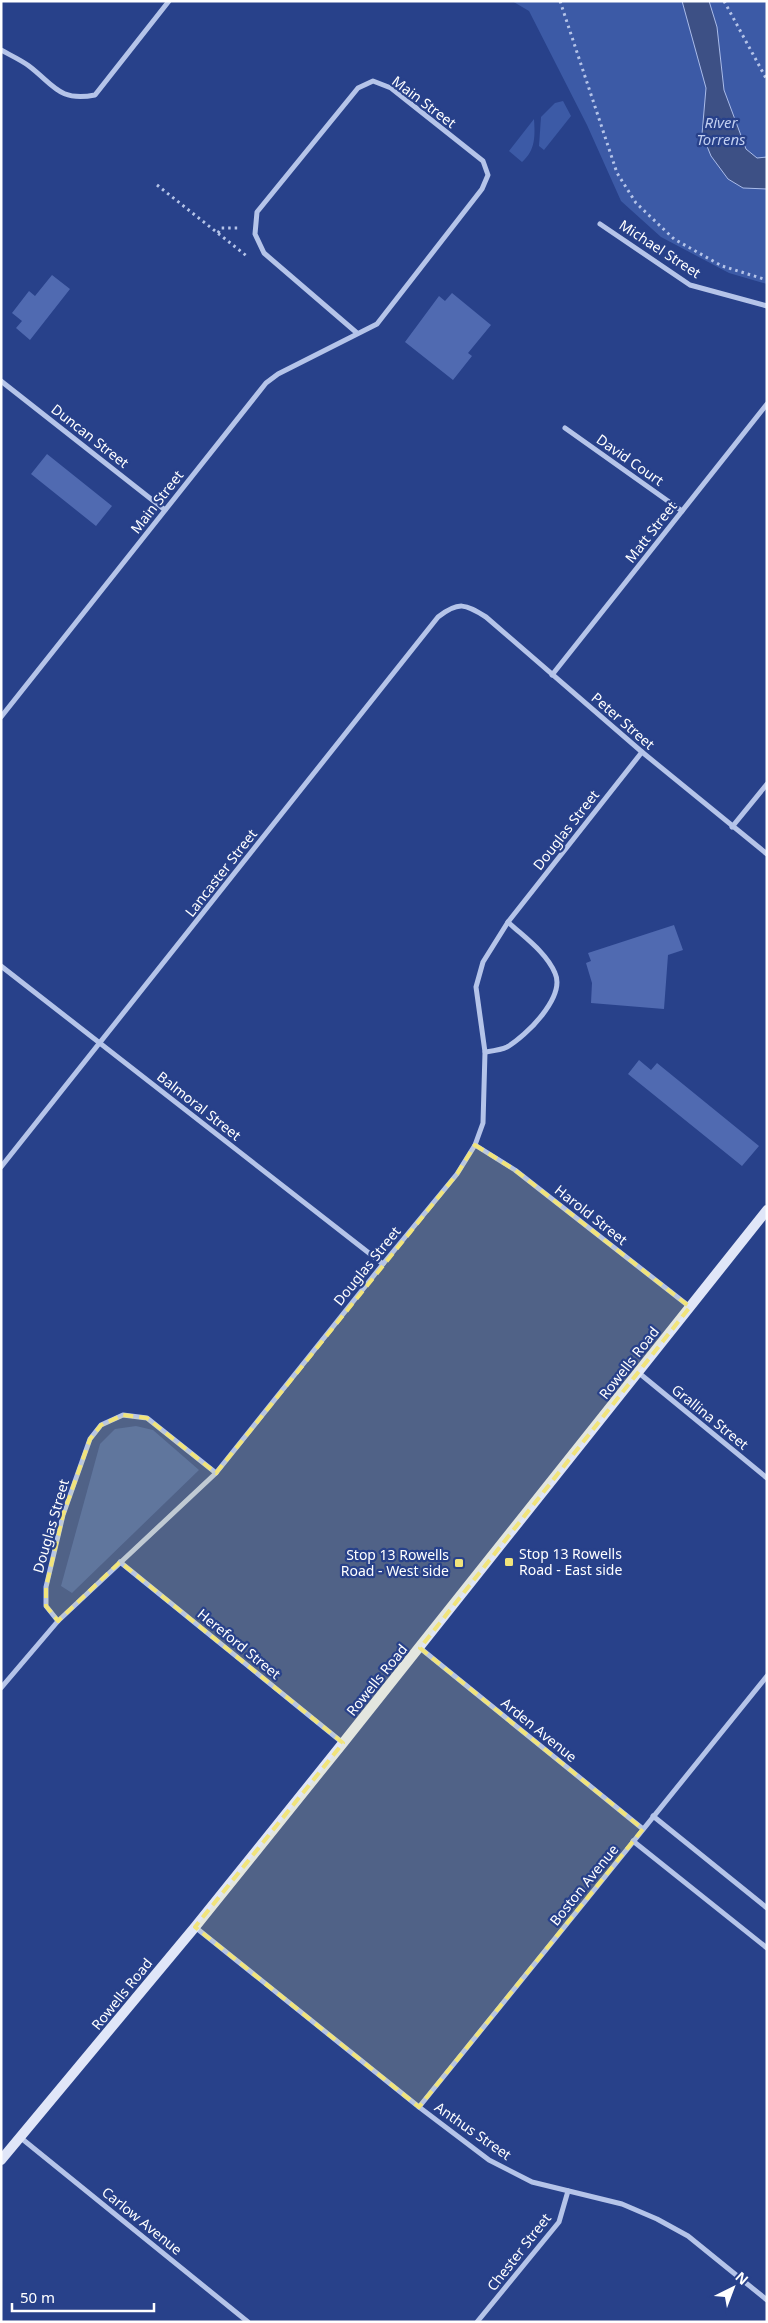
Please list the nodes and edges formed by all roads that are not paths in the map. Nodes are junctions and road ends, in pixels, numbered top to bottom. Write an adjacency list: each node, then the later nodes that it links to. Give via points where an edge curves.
1 (169, 1): 2 (street, via 95,95 79,98 59,92 28,65)
2 (1, 50)
3 (600, 224): 4 (street, Michael Street, via 690,285)
4 (767, 306)
5 (357, 333): 5 (street, Main Street, via 264,253 255,234 257,212 358,88 373,81 391,88 483,161 488,175 482,189 378,324); 9 (street, Main Street, via 266,383)
6 (1, 381): 9 (street, Duncan Street)
7 (767, 404): 10 (street, Matt Street)
8 (564, 428): 10 (street, David Court)
9 (165, 510): 13 (street, Main Street)
10 (682, 511): 12 (street, Matt Street)
11 (466, 605): 12 (street, Peter Street, via 486,617); 20 (street, Lancaster Street, via 451,607 438,617)
12 (552, 675): 14 (street, Peter Street)
13 (1, 717)
14 (642, 752): 16 (street, Peter Street); 18 (street, Douglas Street)
15 (767, 784): 16 (street)
16 (732, 827): 17 (street, Peter Street)
17 (767, 854)
18 (508, 922): 21 (street, Douglas Street, via 483,962 476,987); 21 (street, via 556,974 555,994 543,1015 518,1040 505,1048)
19 (1, 966): 20 (street, Balmoral Street)
20 (99, 1043): 23 (street, Lancaster Street); 25 (street, Balmoral Street)
21 (484, 1052): 22 (street, Douglas Street, via 483,1123)
22 (475, 1145): 25 (street, Douglas Street, via 457,1174); 26 (street, Harold Street, via 515,1170)
23 (1, 1167)
24 (767, 1210): 26 (main road, Rowells Road)
25 (383, 1264): 28 (street, Douglas Street)
26 (690, 1307): 27 (main road, Rowells Road)
27 (639, 1373): 29 (street, Grallina Street); 32 (main road, Rowells Road)
28 (216, 1473): 30 (street, Douglas Street); 31 (street, Douglas Street, via 147,1418 123,1415 101,1425 90,1439 63,1515 46,1586 46,1606)
29 (767, 1478)
30 (120, 1562): 31 (street, Douglas Street); 35 (street, Hereford Street)
31 (58, 1621): 34 (street, Douglas Street)
32 (420, 1648): 35 (main road, Rowells Road); 37 (street, Arden Avenue)
33 (767, 1676): 36 (street, Boston Avenue)
34 (1, 1688)
35 (344, 1744): 40 (main road, Rowells Road)
36 (653, 1816): 37 (street, Boston Avenue); 39 (street)
37 (643, 1829): 38 (street, Boston Avenue)
38 (633, 1841): 41 (street); 42 (street, Boston Avenue)
39 (767, 1908)
40 (195, 1927): 42 (street, Anthus Street); 43 (main road, Rowells Road)
41 (767, 1948)
42 (418, 2108): 45 (street, Anthus Street, via 489,2160 532,2182)
43 (21, 2138): 44 (main road, Rowells Road); 47 (street, Carlow Avenue)
44 (1, 2160)
45 (568, 2192): 46 (street, Anthus Street, via 622,2204 657,2219 688,2236); 48 (street, Chester Street, via 559,2222)
46 (767, 2300)
47 (248, 2322)
48 (477, 2322)

